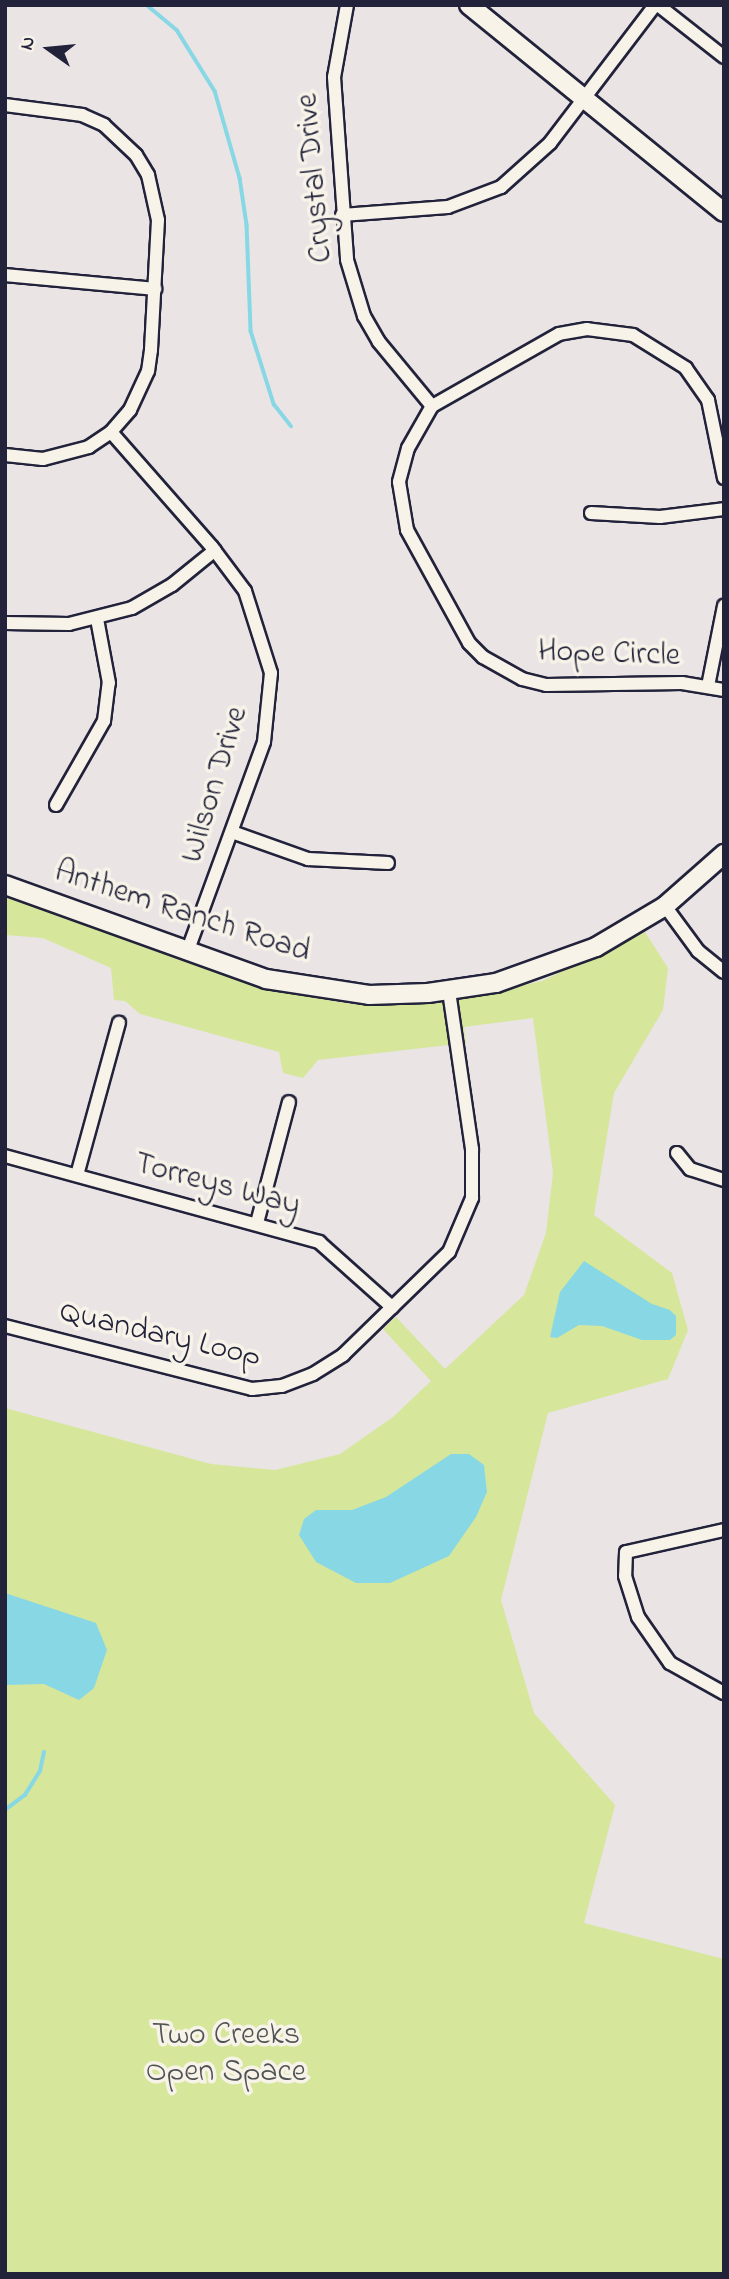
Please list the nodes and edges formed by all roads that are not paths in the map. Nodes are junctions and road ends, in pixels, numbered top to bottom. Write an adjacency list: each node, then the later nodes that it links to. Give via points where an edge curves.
1 (347, 5): 8 (street, Crystal Drive, via 334,78)
2 (470, 5): 5 (street)
3 (656, 5): 4 (street); 5 (street)
4 (724, 57)
5 (583, 98): 7 (street); 8 (street, via 545,149 500,187 449,207)
6 (5, 105): 10 (street, via 82,115 104,125 136,155 155,201)
7 (724, 212)
8 (342, 215): 11 (street, Crystal Drive, via 347,260 364,316 396,367)
9 (5, 275): 10 (street)
10 (155, 289): 12 (street, via 148,371 130,410)
11 (432, 406): 14 (street, via 559,334 587,329 633,335 654,344 698,383 713,415); 21 (street, Hope Circle, via 402,465 407,530 470,643 483,657 522,679 546,685)
12 (111, 432): 13 (street, via 65,455); 17 (street, Wilson Drive)
13 (5, 455)
14 (724, 478)
15 (724, 509): 16 (street, via 660,517)
16 (592, 513)
17 (215, 550): 19 (street, via 153,597); 24 (street, Wilson Drive, via 254,610 271,673 264,742)
18 (724, 606): 21 (street, Hope Circle)
19 (97, 619): 20 (street, via 48,625); 23 (street, via 108,683 104,721)
20 (5, 623)
21 (708, 686): 22 (street, Hope Circle)
22 (724, 690)
23 (56, 805)
24 (232, 832): 26 (street, via 308,859); 29 (street, Wilson Drive)
25 (724, 854): 28 (street, Anthem Ranch Road)
26 (388, 863)
27 (5, 885): 29 (street, Anthem Ranch Road)
28 (665, 906): 30 (street, via 698,951); 31 (street, Anthem Ranch Road, via 596,947 542,969)
29 (188, 950): 31 (street, Anthem Ranch Road, via 266,978 332,992)
30 (724, 972)
31 (449, 991): 39 (street, Quandary Loop, via 472,1149 472,1198 449,1252)
32 (118, 1023): 36 (street)
33 (289, 1102): 38 (street)
34 (677, 1153): 37 (street, via 690,1169)
35 (5, 1156): 36 (street, Torreys Way)
36 (77, 1175): 38 (street, Torreys Way)
37 (724, 1180)
38 (257, 1223): 39 (street, Torreys Way, via 319,1242)
39 (393, 1307): 40 (street, Quandary Loop, via 343,1354 313,1374 282,1386 252,1389)
40 (5, 1326)
41 (724, 1530): 42 (street, via 626,1552 625,1576 638,1617 670,1662)
42 (724, 1693)

